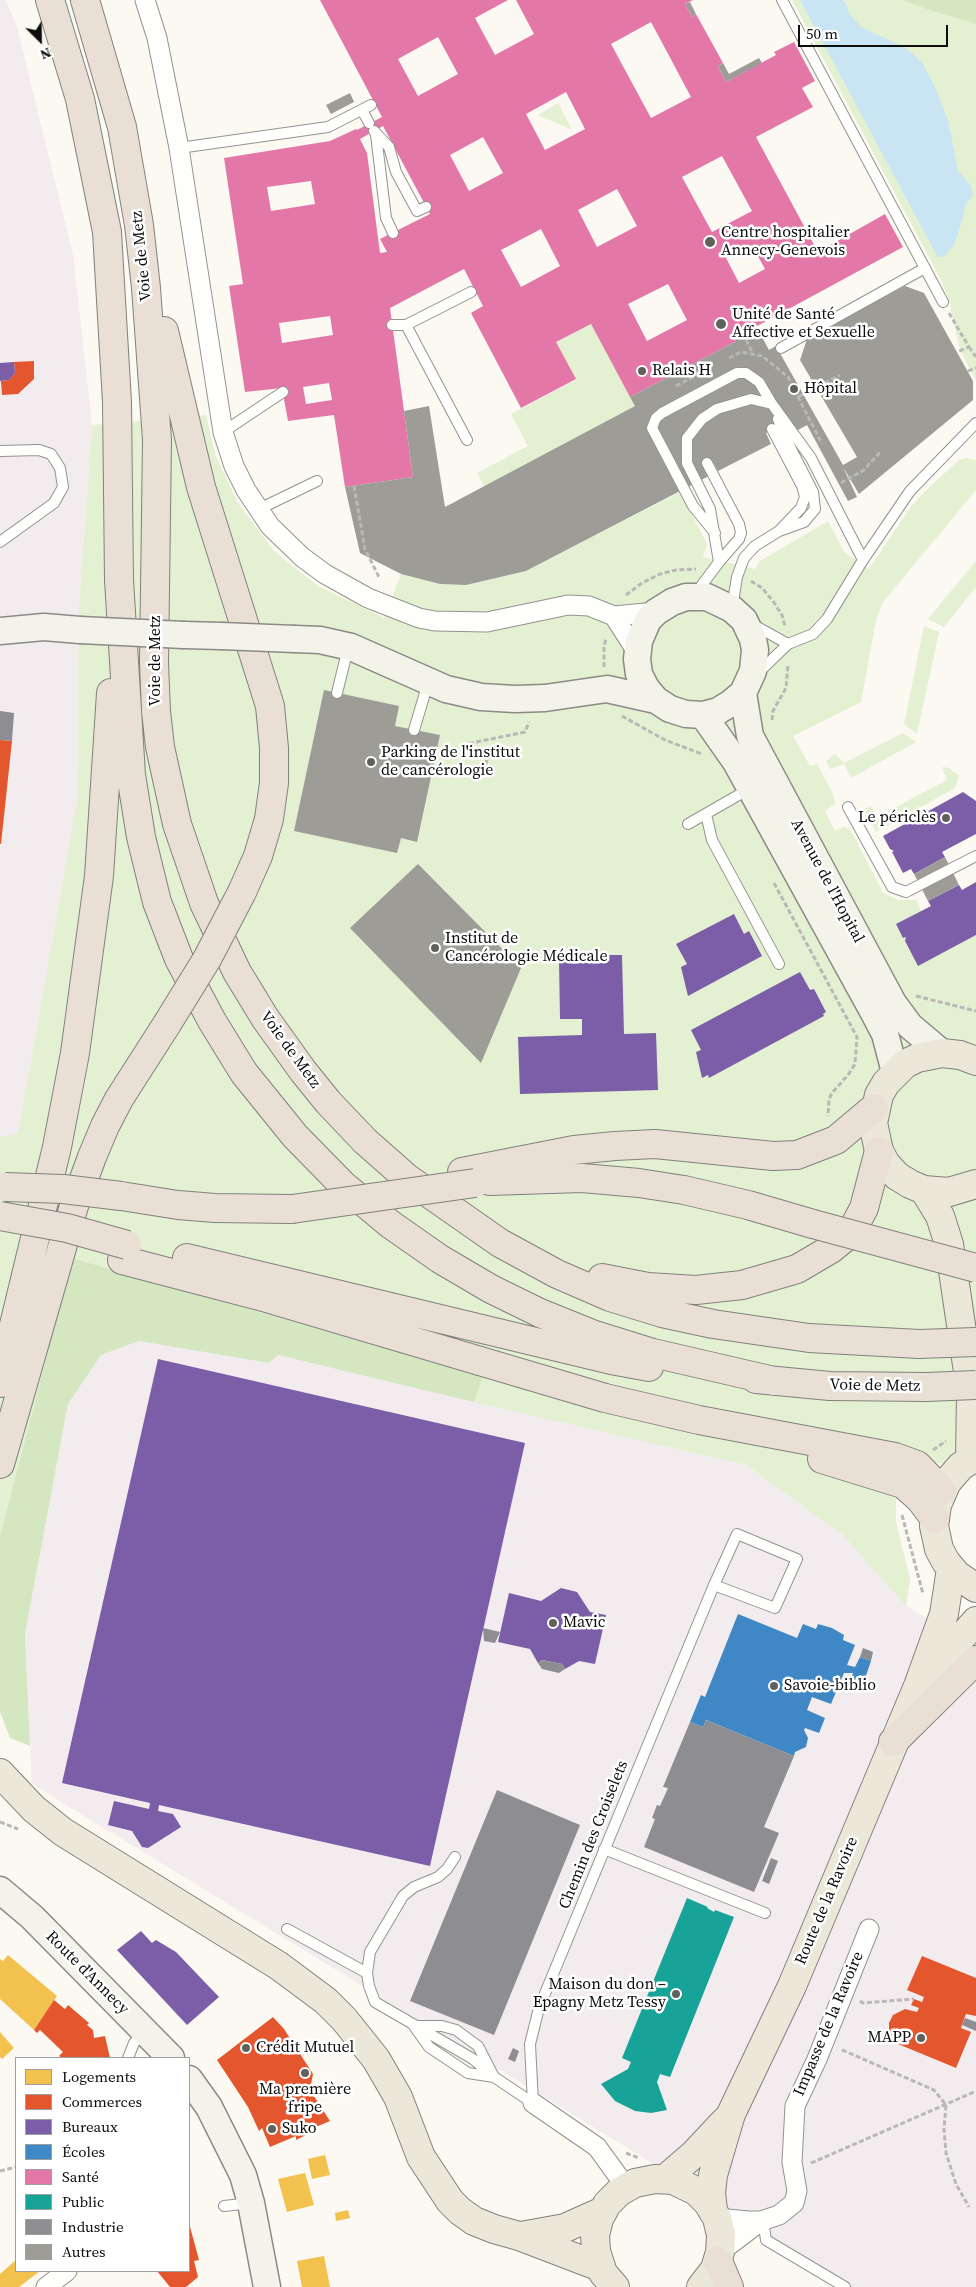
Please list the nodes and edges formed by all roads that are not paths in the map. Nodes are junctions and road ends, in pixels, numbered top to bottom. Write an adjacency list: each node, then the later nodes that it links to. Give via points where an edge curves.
1 (50, 0): 31 (highway, Voie de Metz, via 80,99 107,232 117,402)
2 (85, 0): 8 (highway, Voie de Metz, via 122,127)
3 (145, 0): 6 (street, via 157,38)
4 (782, 0): 10 (lane)
5 (373, 130): 6 (lane, via 367,107 328,127); 7 (lane, via 389,147 396,172 417,211); 9 (lane, via 386,218)
6 (179, 148): 20 (street)
7 (426, 206)
8 (139, 225): 63 (highway, Voie de Metz, via 157,440 156,711 167,783 189,865 237,972 264,1018 303,1071 328,1102 379,1153); 74 (highway, bridge, via 201,487 270,706 274,783 269,819 258,856 242,892 208,959 119,1099 92,1157 74,1206)
9 (393, 233)
10 (925, 268): 12 (lane); 15 (lane)
11 (471, 292): 14 (lane)
12 (943, 302)
13 (392, 325): 14 (lane)
14 (406, 325): 21 (lane)
15 (781, 348)
16 (283, 392): 20 (lane)
17 (772, 404): 26 (lane, via 813,492 815,509 804,522); 27 (lane, via 751,399 717,409 702,419 688,438 688,463 710,509); 27 (lane, via 759,382 746,373 737,373 656,418 652,428 693,506); 29 (lane, via 811,458)
18 (974, 424): 29 (lane, via 910,492)
19 (772, 429): 26 (lane, via 805,497 801,508)
20 (223, 432): 25 (street, via 234,466)
21 (466, 440)
22 (0, 452): 28 (lane, via 39,450 51,454 60,468 63,487 54,503)
23 (707, 463): 30 (lane, via 741,532 739,539)
24 (317, 481): 25 (lane)
25 (257, 510): 35 (street, via 280,538 325,574 368,598 419,618 487,622 568,605 589,606)
26 (780, 530): 34 (lane, via 755,546 744,558 737,577)
27 (715, 533): 30 (lane)
28 (0, 542)
29 (863, 560): 37 (lane, via 827,619 806,637)
30 (719, 562): 32 (lane)
31 (119, 580): 67 (highway, via 100,876 93,934 57,1147); 70 (highway, via 131,775 141,837 157,902 179,959 212,1021 244,1073 295,1136 343,1185 390,1224 491,1289 540,1313 626,1345)
32 (694, 596): 33 (street, via 672,602); 34 (street, via 707,597)
33 (656, 612): 35 (street); 39 (street, via 643,630)
34 (738, 614): 37 (lane); 41 (street, via 749,629 755,650 753,671)
35 (614, 616): 39 (street)
36 (0, 631): 38 (street, bridge, via 44,627 320,640)
37 (788, 644): 41 (lane)
38 (349, 647): 40 (street); 43 (lane)
39 (637, 655): 42 (street); 44 (street, via 639,674)
40 (428, 682): 42 (street, via 481,696 515,699); 46 (lane)
41 (746, 687): 45 (street, via 731,703); 53 (street, Avenue de l'Hopital, via 750,736 893,1003 910,1026)
42 (607, 689): 44 (street)
43 (336, 693)
44 (656, 700): 45 (street, via 670,709)
45 (703, 715): 47 (street, Avenue de l'Hopital, via 726,746)
46 (414, 730)
47 (750, 788): 49 (lane); 55 (street, Avenue de l'Hopital, via 885,1034)
48 (848, 807): 51 (lane, via 892,888 906,892)
49 (706, 814): 50 (lane); 52 (lane, via 712,840)
50 (688, 824)
51 (976, 856)
52 (779, 964)
53 (942, 1053): 54 (main road); 55 (main road, via 916,1058)
54 (976, 1061)
55 (895, 1072): 56 (main road, via 886,1082)
56 (874, 1108): 57 (main road, via 873,1123); 58 (highway, via 836,1140 809,1152 781,1156 655,1144 615,1146 574,1150)
57 (879, 1151): 61 (main road, via 897,1176); 63 (highway, via 864,1208 847,1236 797,1269 742,1285 696,1290 624,1283 549,1260)
58 (469, 1177): 60 (highway, bridge, via 292,1209 215,1208 63,1189); 66 (highway, bridge, via 582,1178 684,1190)
59 (976, 1184): 61 (main road, via 949,1192)
60 (2, 1187)
61 (924, 1190): 73 (main road, via 940,1216 949,1244 971,1392)
62 (0, 1216): 65 (highway, bridge, via 67,1228)
63 (467, 1222): 68 (highway, bridge, via 574,1282 662,1313 722,1326 809,1338 919,1344)
64 (0, 1233): 65 (highway)
65 (125, 1252): 70 (highway, via 405,1309 661,1370); 75 (highway, via 267,1298 606,1398)
66 (976, 1268)
67 (20, 1292): 69 (highway); 71 (highway)
68 (976, 1342)
69 (0, 1343)
70 (774, 1381): 72 (highway, Voie de Metz, bridge, via 830,1386)
71 (0, 1383)
72 (976, 1385)
73 (973, 1458): 76 (main road, via 954,1474)
74 (0, 1464)
75 (910, 1474): 76 (highway); 77 (highway, via 920,1499)
76 (942, 1491): 77 (main road)
77 (934, 1518): 78 (main road, via 937,1542)
78 (950, 1569): 80 (main road); 83 (main road, Route de la Ravoire, via 944,1614)
79 (714, 1585): 79 (lane, Chemin des Croiselets, via 736,1534 797,1558 775,1608); 86 (lane, Chemin des Croiselets)
80 (976, 1588)
81 (976, 1621): 83 (main road, Route de la Ravoire)
82 (976, 1660): 84 (highway)
83 (918, 1686): 84 (main road, Route de la Ravoire)
84 (893, 1742): 100 (main road, Route de la Ravoire, via 792,1986)
85 (0, 1773): 108 (main road, via 34,1810 64,1832 280,1966 326,2001 362,2040 386,2075 421,2157 450,2200 474,2221)
86 (604, 1849): 89 (lane); 99 (lane, Chemin des Croiselets, via 532,2027)
87 (455, 1857): 92 (lane, via 438,1877 414,1887 403,1896 370,1952)
88 (0, 1890): 94 (street, Route d'Annecy, via 32,1917)
89 (765, 1913)
90 (287, 1929): 92 (lane)
91 (869, 1929): 107 (street, Impasse de la Ravoire, via 795,2106 792,2162 797,2191 794,2203 779,2215)
92 (367, 1973): 93 (lane, via 375,2002)
93 (414, 2026): 97 (lane, via 473,2059); 97 (lane, via 429,2048 468,2073); 97 (lane, via 442,2026 456,2030 478,2046)
94 (145, 2032): 95 (lane, via 134,2043); 96 (street, Route d'Annecy)
95 (128, 2057)
96 (170, 2057)
97 (494, 2077): 99 (lane)
98 (190, 2080): 103 (street, via 224,2133 243,2175)
99 (533, 2103): 102 (street, via 592,2143 606,2157)
100 (731, 2114): 101 (main road, Route de la Ravoire); 106 (main road, Route de la Ravoire, via 713,2175)
101 (665, 2179): 102 (main road, via 645,2180); 106 (main road, via 696,2191)
102 (626, 2187): 105 (main road)
103 (251, 2203): 104 (lane); 113 (street)
104 (224, 2206)
105 (603, 2211): 108 (main road, via 565,2228); 111 (main road, via 595,2243)
106 (715, 2214): 107 (street, Impasse de la Ravoire, via 748,2221); 109 (main road, Route de la Ravoire, via 721,2235)
107 (762, 2220): 109 (street, Impasse de la Ravoire); 116 (lane, via 766,2240)
108 (520, 2236): 111 (main road)
109 (719, 2257): 114 (main road); 115 (highway)
110 (66, 2272): 112 (street)
111 (608, 2277)
112 (46, 2287)
113 (267, 2287)
114 (701, 2287)
115 (729, 2287)
116 (845, 2287)

